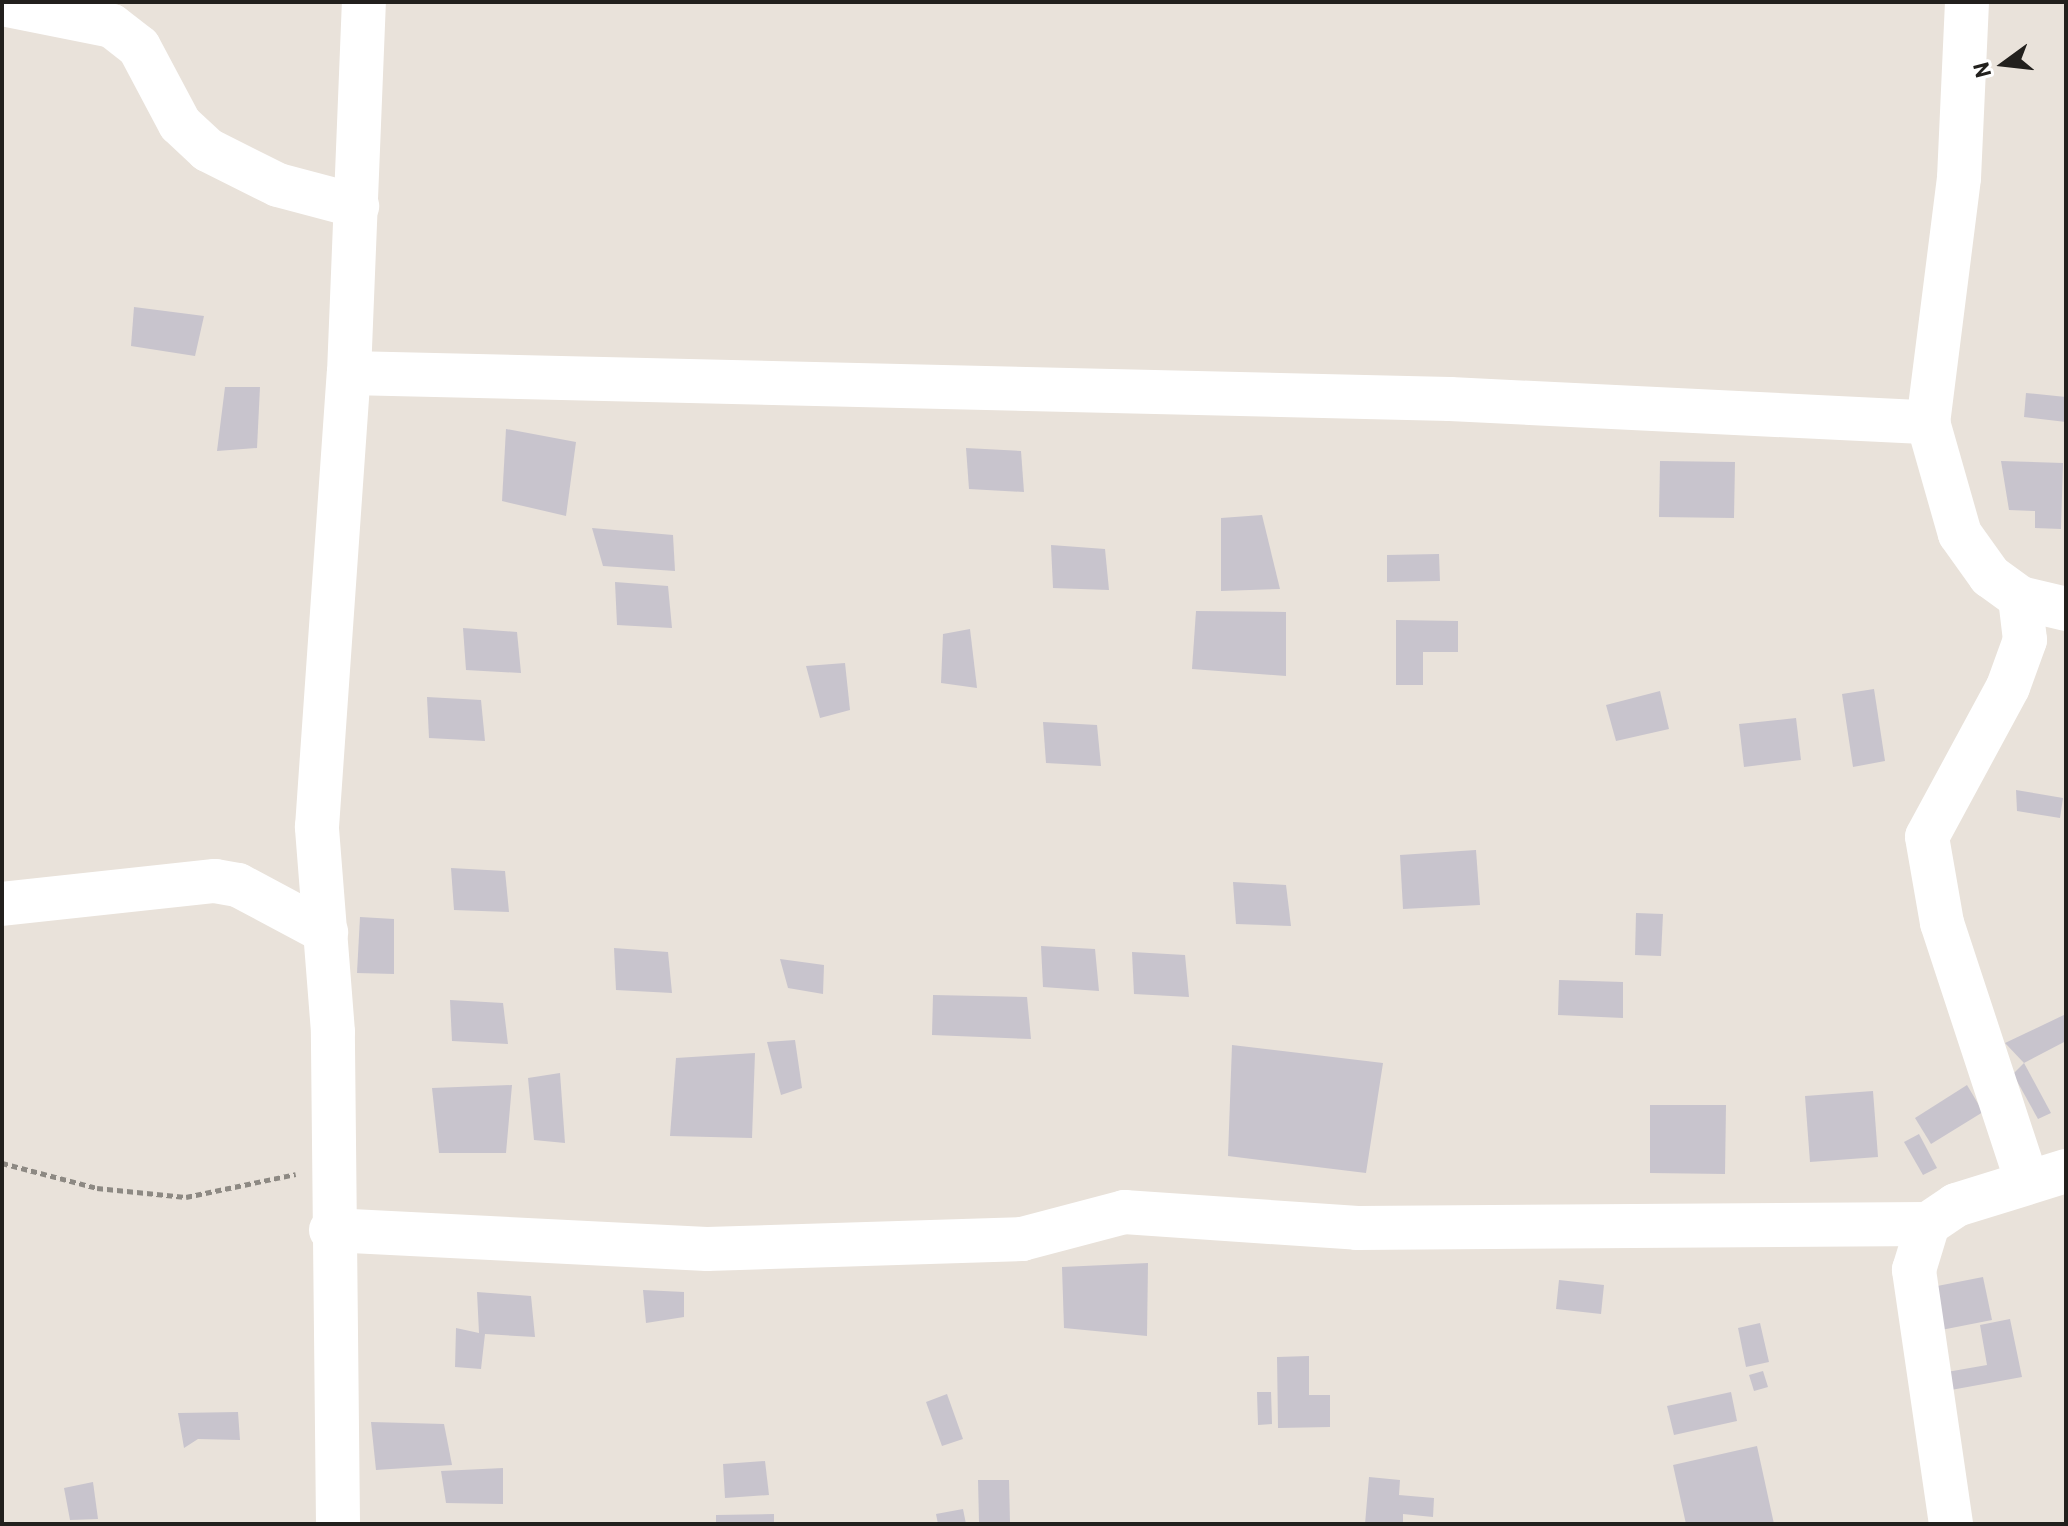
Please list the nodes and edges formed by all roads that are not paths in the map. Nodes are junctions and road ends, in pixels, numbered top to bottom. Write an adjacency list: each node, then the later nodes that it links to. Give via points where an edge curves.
1 (364, 2): 4 (street)
2 (1967, 2): 6 (street, via 1959,178)
3 (2, 4): 4 (street, via 112,26 149,60 180,124 208,150 278,185)
4 (357, 206): 5 (street)
5 (349, 373): 6 (street, via 1450,399); 10 (street, via 317,827)
6 (1928, 422): 7 (street, via 1960,534 1990,576)
7 (2020, 598): 8 (street); 11 (street, via 2025,640 2008,687 1927,837 1942,923)
8 (2066, 609)
9 (2, 904): 10 (street, via 215,881 238,885)
10 (326, 932): 13 (street, via 336,1166)
11 (2047, 1176): 12 (street, via 1956,1205)
12 (1928, 1224): 13 (street, via 1357,1228 1124,1212 1022,1239 707,1249); 15 (street, via 1914,1270)
13 (331, 1230): 14 (street)
14 (338, 1524)
15 (1951, 1524)

